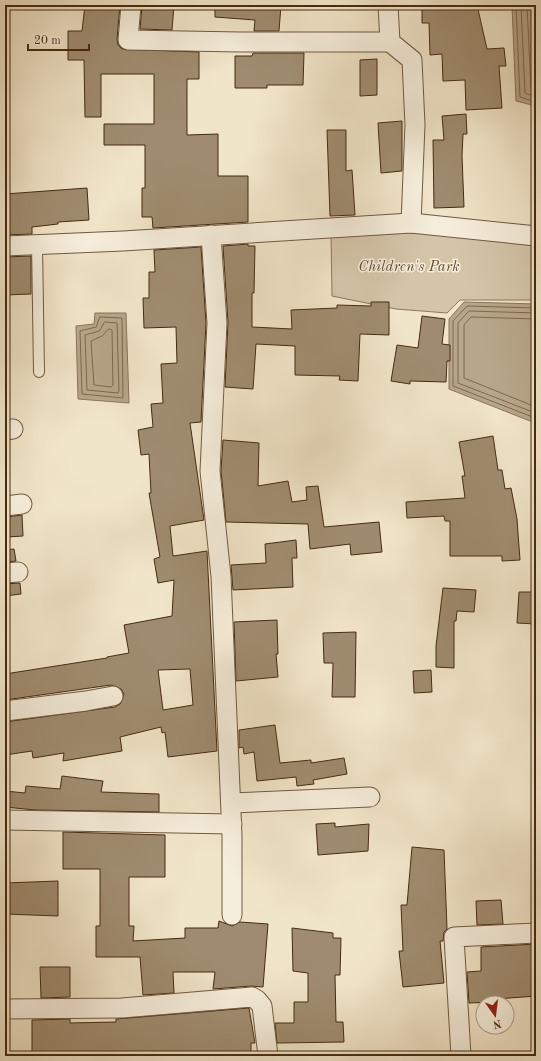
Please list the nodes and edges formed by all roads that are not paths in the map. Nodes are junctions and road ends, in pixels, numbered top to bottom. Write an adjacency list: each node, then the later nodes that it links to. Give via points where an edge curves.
1 (131, 5): 3 (street, via 128,40)
2 (388, 5): 3 (street)
3 (390, 42): 4 (street, via 412,60 415,125)
4 (411, 223): 5 (street); 6 (street)
5 (211, 234): 7 (street); 13 (street, via 217,323 210,471 221,576)
6 (536, 236)
7 (37, 244): 8 (street); 9 (lane)
8 (5, 246)
9 (39, 372)
10 (113, 696): 11 (street)
11 (5, 711)
12 (370, 797): 13 (street)
13 (231, 803): 15 (street)
14 (5, 820): 15 (street)
15 (232, 824): 16 (street)
16 (232, 915)
17 (536, 933): 20 (street, via 454,936)
18 (5, 1009): 19 (street, via 136,1008 252,997 262,1006)
19 (268, 1056)
20 (461, 1056)

